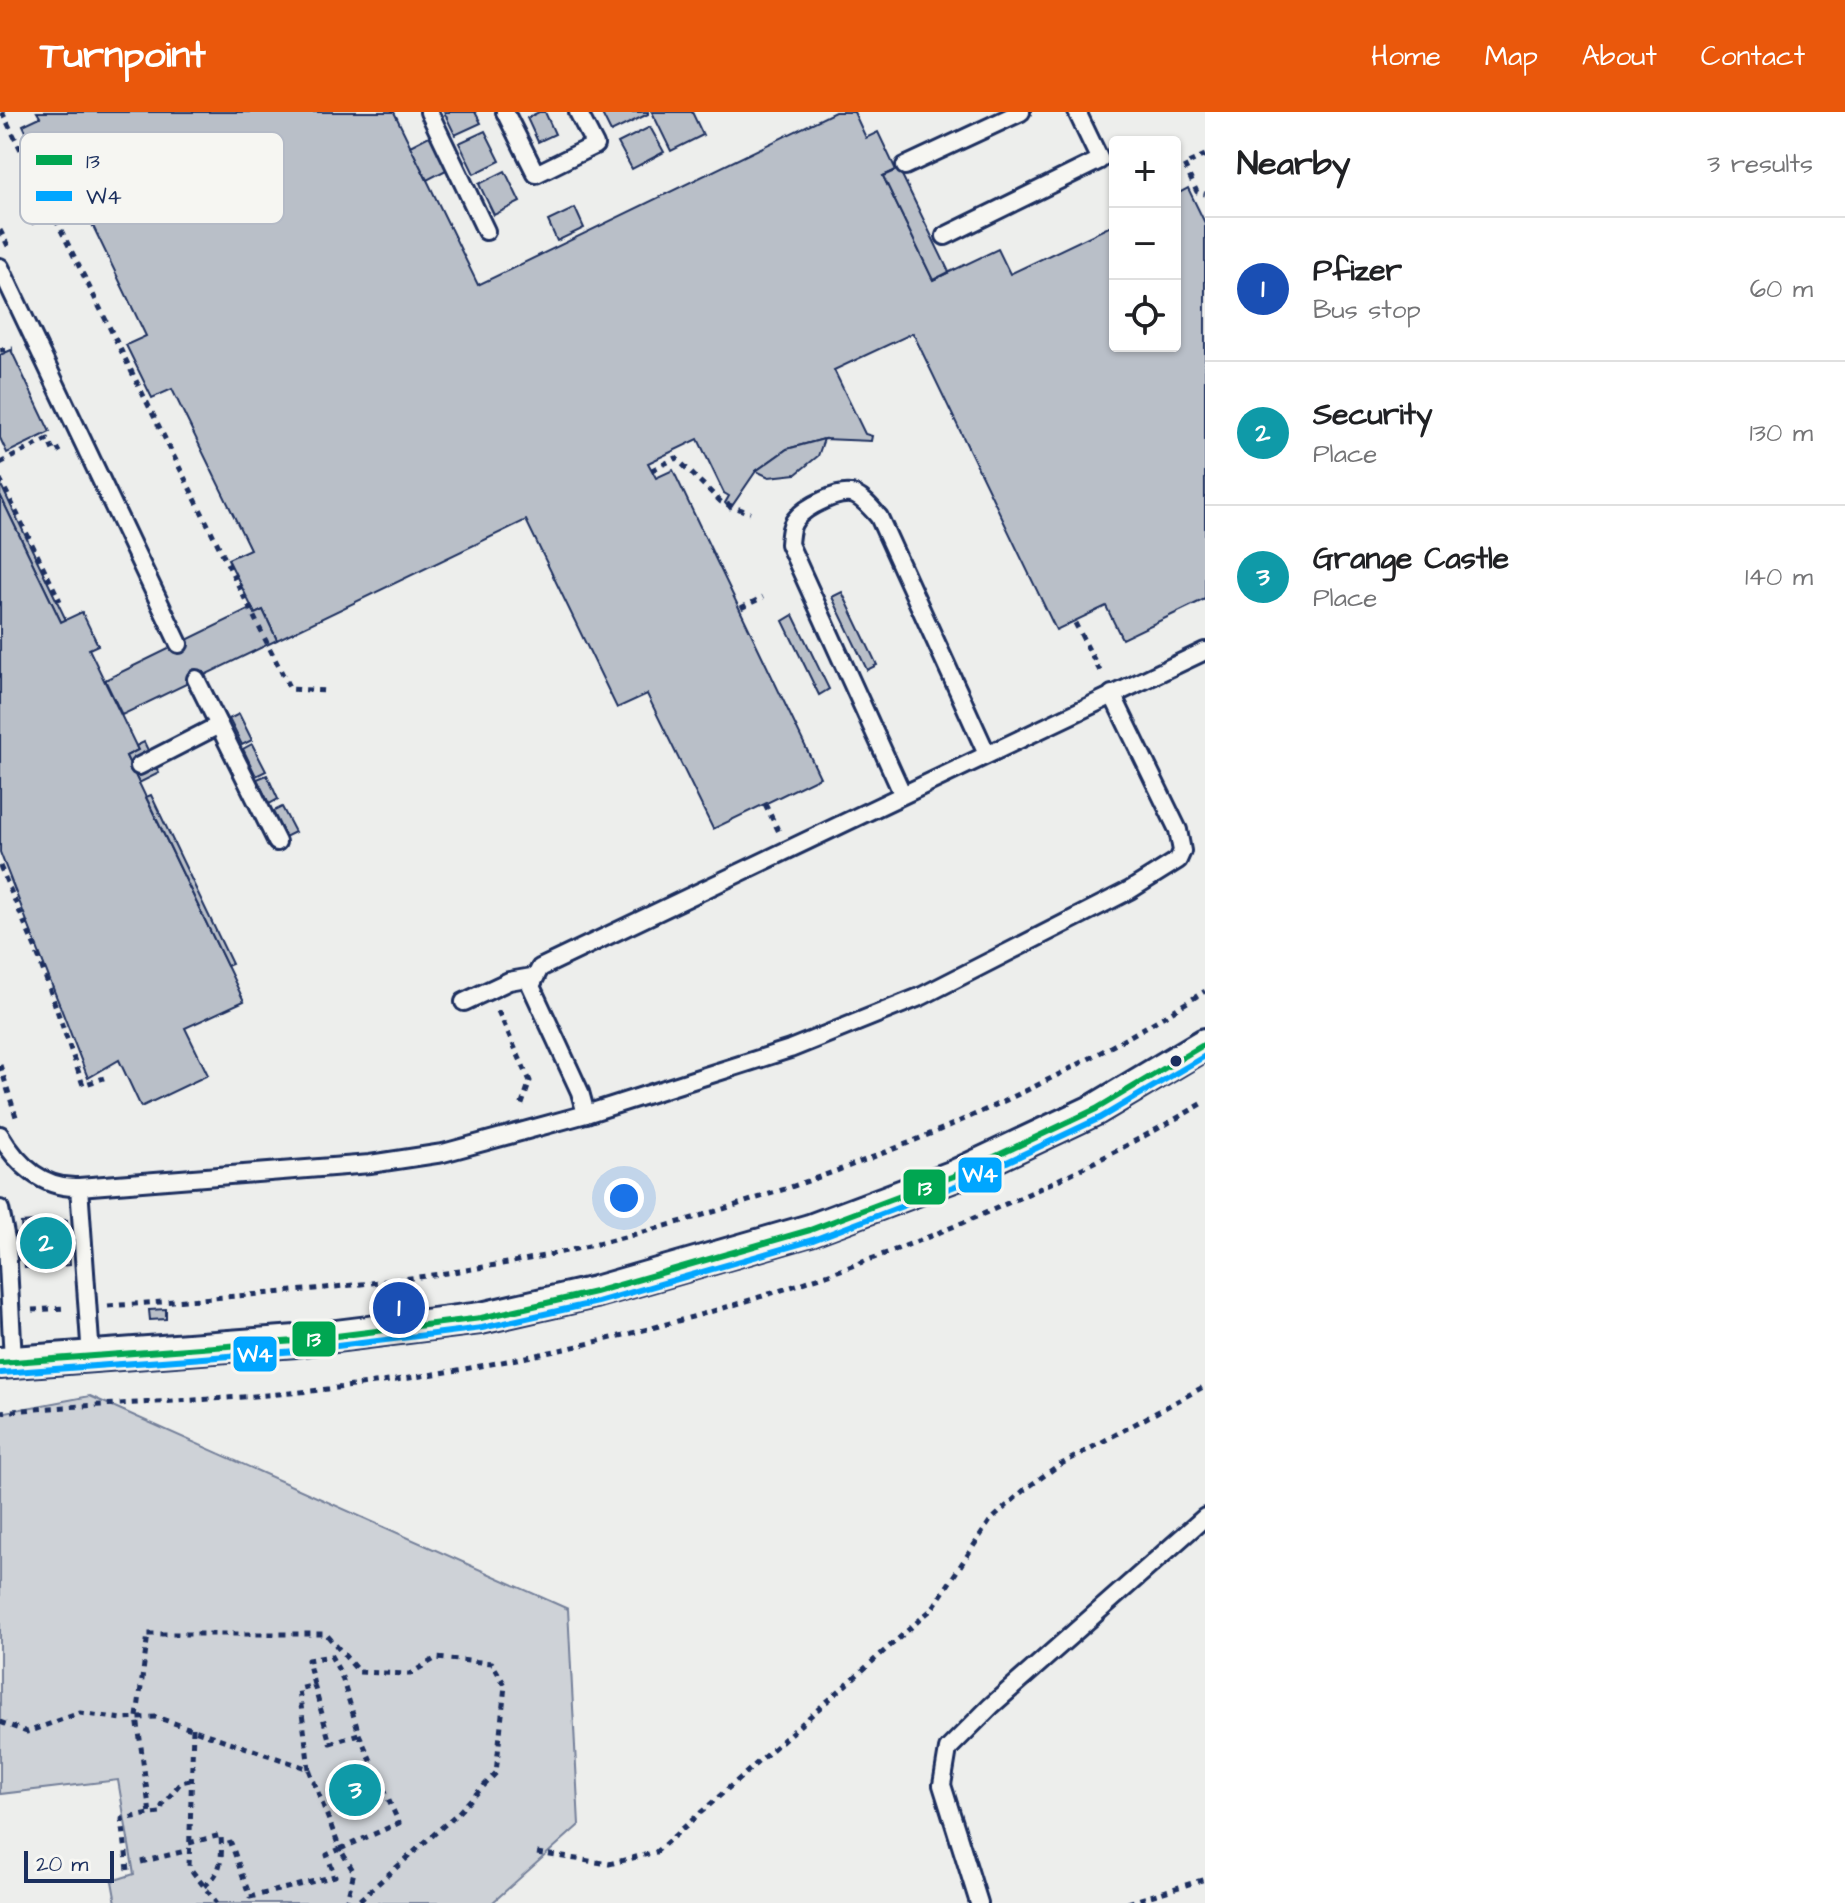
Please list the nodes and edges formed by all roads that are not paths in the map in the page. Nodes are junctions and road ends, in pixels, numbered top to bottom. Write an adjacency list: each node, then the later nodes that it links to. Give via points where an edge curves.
1 (429, 112): 7 (lane)
2 (505, 112): 3 (lane, via 536,174 595,145)
3 (578, 112)
4 (1021, 112): 6 (lane)
5 (1077, 112): 8 (lane, via 1100,160)
6 (905, 166)
7 (486, 231)
8 (945, 236)
9 (0, 267): 10 (lane)
10 (179, 644)
11 (1205, 651): 13 (lane)
12 (196, 679): 14 (lane)
13 (1112, 694): 15 (lane); 22 (lane, via 1178,830 1178,860 1032,943 859,1024)
14 (219, 725): 16 (lane); 18 (lane)
15 (986, 752): 17 (lane); 17 (lane, via 879,517 853,494 838,494 797,516 789,544)
16 (139, 766)
17 (902, 793): 19 (lane, via 587,944)
18 (277, 842)
19 (532, 977): 20 (lane); 22 (lane, via 531,986)
20 (472, 998)
21 (1205, 1044): 26 (street, via 1096,1109 954,1176 810,1230 595,1292 481,1318)
22 (586, 1114): 24 (lane, via 443,1153 370,1164)
23 (0, 1135): 24 (lane, via 30,1172)
24 (79, 1187): 26 (lane)
25 (0, 1209): 27 (lane, via 11,1311)
26 (91, 1357): 27 (street)
27 (6, 1362)
28 (1205, 1517): 29 (lane, via 948,1749 942,1785)
29 (979, 1903)

